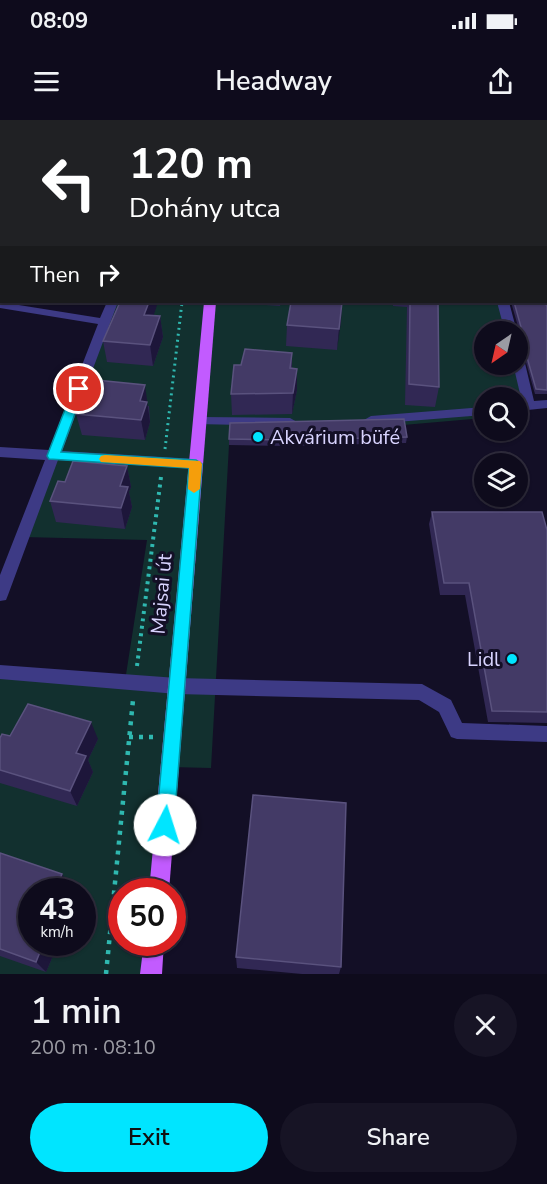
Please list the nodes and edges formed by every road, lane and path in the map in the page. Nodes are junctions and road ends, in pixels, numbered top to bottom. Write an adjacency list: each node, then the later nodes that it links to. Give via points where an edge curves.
1 (112, 303): 7 (street)
2 (182, 303): 16 (path)
3 (210, 303): 11 (main road, Majsai út)
4 (503, 303): 6 (street)
5 (0, 305): 7 (street)
6 (508, 321)
7 (104, 322): 15 (street)
8 (547, 404): 9 (street)
9 (528, 406)
10 (474, 412): 12 (street)
11 (200, 421): 13 (street); 17 (main road, Majsai út)
12 (355, 421)
13 (298, 422)
14 (0, 453): 15 (street)
15 (53, 456): 16 (street); 18 (street)
16 (163, 463): 17 (street); 20 (path)
17 (196, 464): 21 (main road, Majsai út)
18 (0, 595)
19 (0, 672): 20 (street)
20 (135, 682): 21 (street); 25 (path)
21 (177, 686): 22 (street, via 422,692 445,706 457,731); 23 (main road, Majsai út)
22 (547, 734)
23 (160, 878)
24 (153, 956): 26 (main road)
25 (106, 974)
26 (152, 974)

